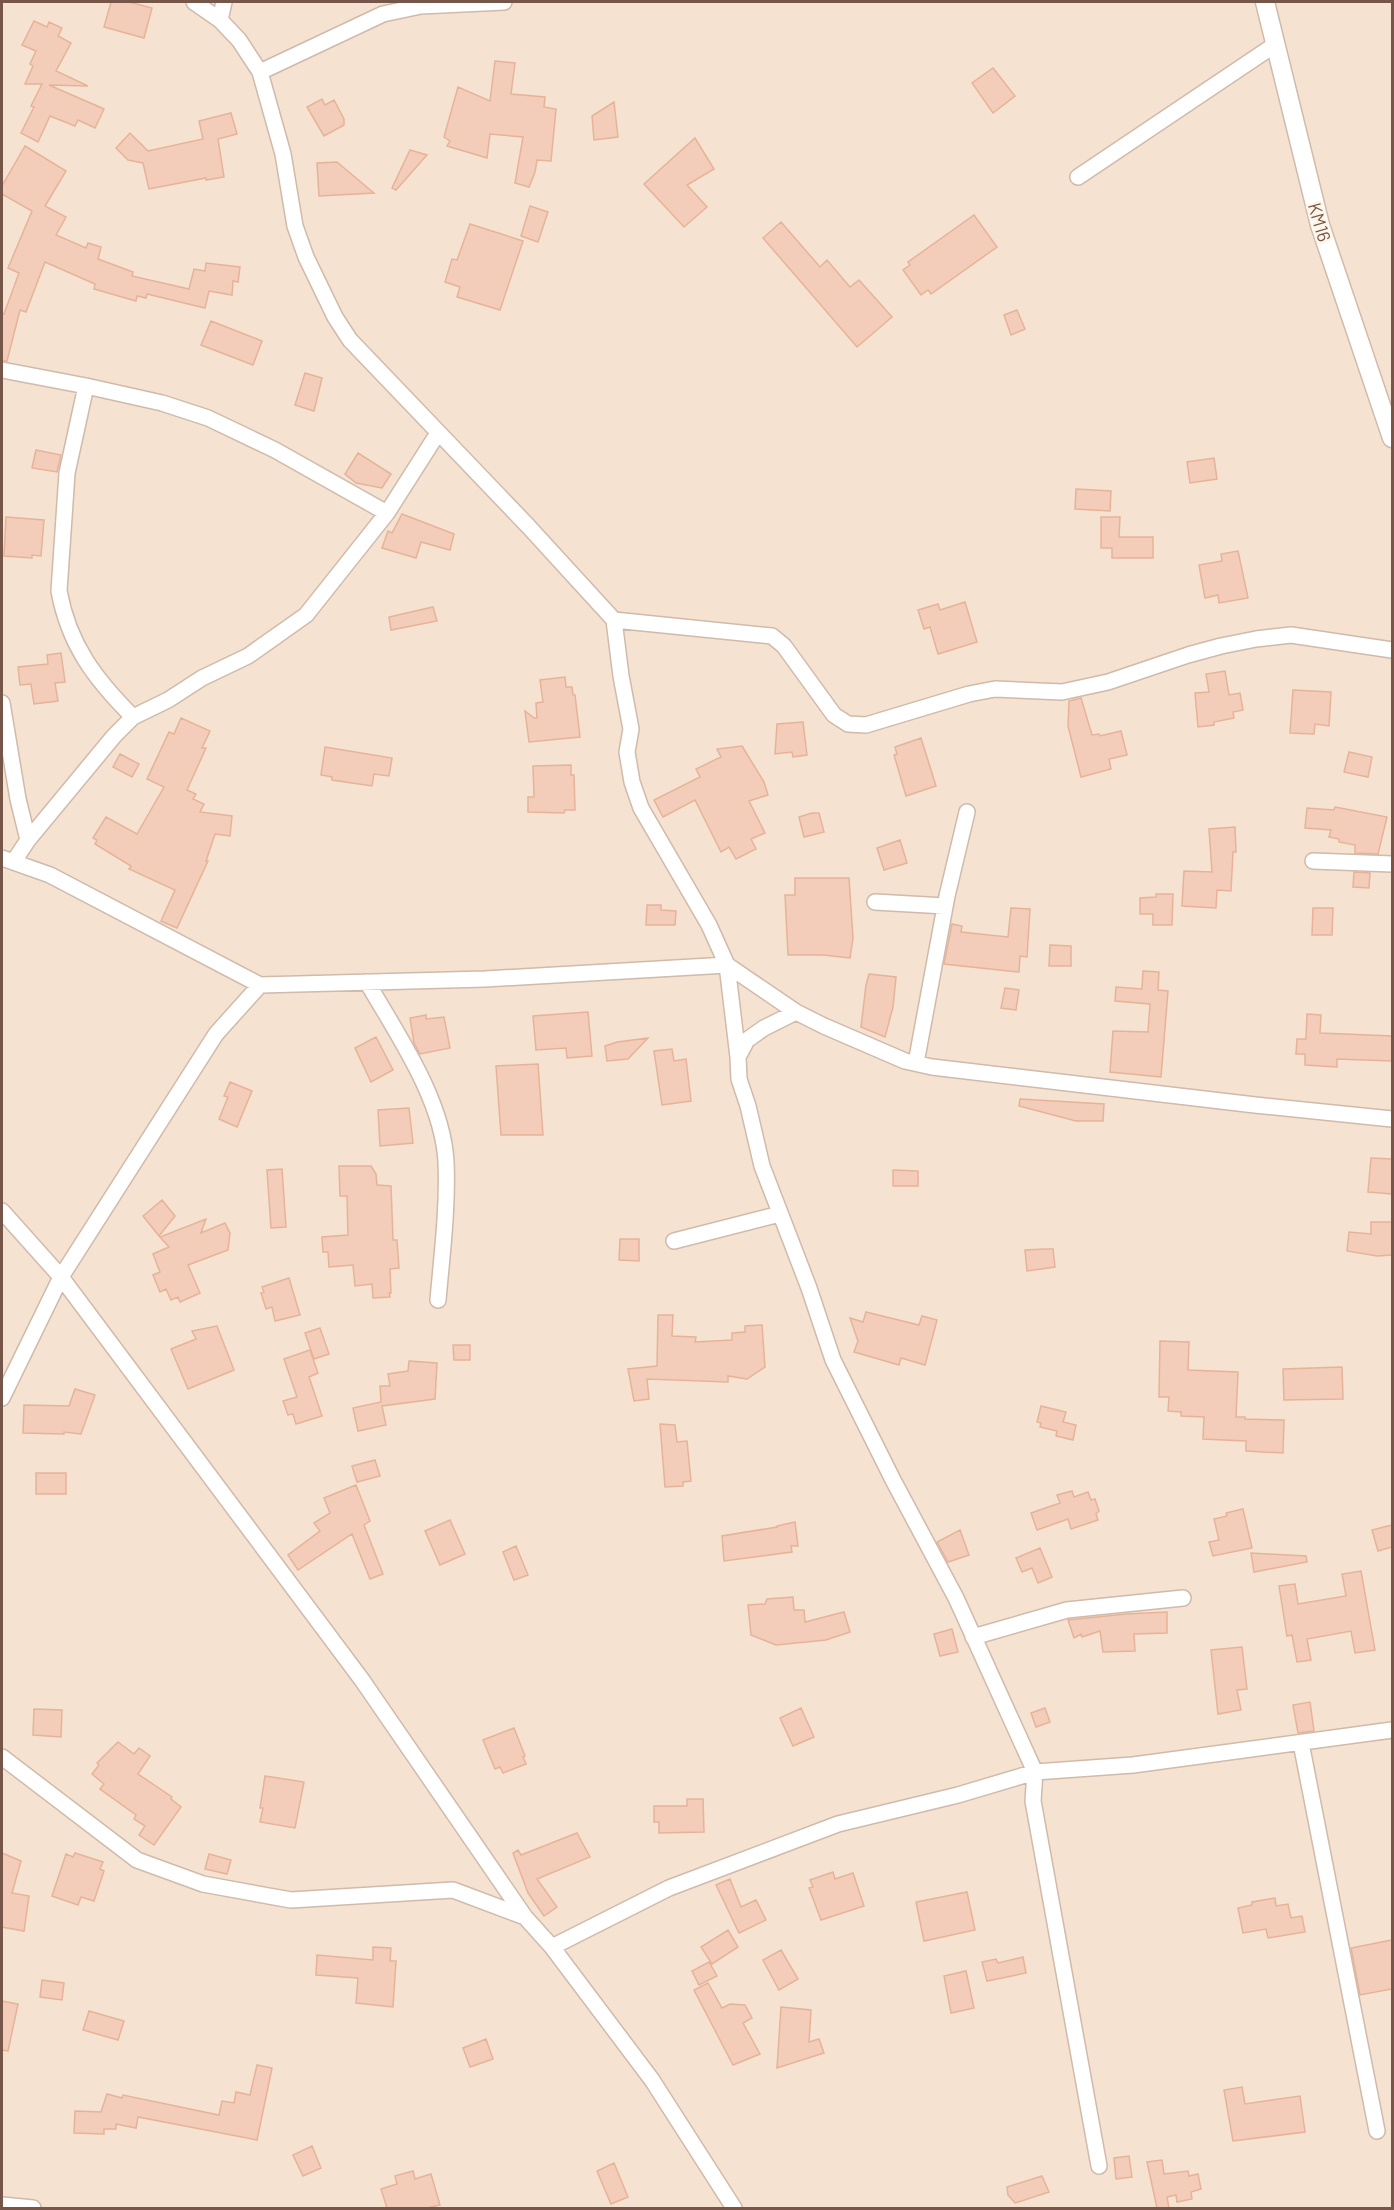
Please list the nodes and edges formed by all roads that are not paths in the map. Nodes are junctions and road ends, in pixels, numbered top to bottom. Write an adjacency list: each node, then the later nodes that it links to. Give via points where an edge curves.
1 (194, 2): 5 (street)
2 (224, 2): 5 (street)
3 (504, 2): 7 (street, via 421,6 383,14)
4 (1265, 2): 6 (street, KM16)
5 (220, 20): 7 (street)
6 (1276, 44): 8 (street); 12 (street, KM16, via 1320,225)
7 (260, 72): 11 (street, via 283,154 295,226 335,317 350,339)
8 (1078, 177)
9 (2, 370): 10 (street)
10 (86, 386): 13 (street, via 208,418 275,450); 17 (street, via 67,473 59,591 74,642 90,670)
11 (438, 433): 13 (street); 14 (street)
12 (1392, 438)
13 (387, 513): 17 (street, via 306,615 248,656)
14 (614, 620): 15 (street, via 772,636 784,646 834,715 848,724 866,725 995,689 1062,692 1108,682 1199,652 1256,639 1291,635); 25 (street, via 631,729 627,752 635,790 641,808 709,925)
15 (1392, 650)
16 (2, 703): 19 (street)
17 (133, 717): 19 (street)
18 (967, 812): 24 (street)
19 (28, 840): 20 (street)
20 (8, 860): 27 (street, via 50,875)
21 (1313, 861): 22 (street)
22 (1392, 864)
23 (874, 902): 24 (street)
24 (945, 906): 30 (street)
25 (727, 965): 26 (street); 28 (street); 29 (street)
26 (367, 982): 27 (street); 36 (street, via 426,1086 441,1131 446,1160)
27 (260, 985): 35 (street, via 216,1034)
28 (796, 1012): 29 (street, via 747,1040); 30 (street)
29 (738, 1057): 33 (street, via 739,1079 762,1166)
30 (916, 1063): 31 (street)
31 (1392, 1119)
32 (2, 1211): 35 (street)
33 (780, 1214): 34 (street); 39 (street, via 833,1360)
34 (674, 1241)
35 (61, 1277): 37 (street); 44 (street, via 362,1680)
36 (438, 1300)
37 (2, 1398)
38 (1183, 1598): 39 (street, via 1067,1610)
39 (974, 1637): 43 (street)
40 (1392, 1730): 41 (street)
41 (1301, 1743): 43 (street, via 1133,1765); 46 (street)
42 (2, 1757): 44 (street, via 137,1860 203,1884 291,1900 453,1890)
43 (1035, 1772): 45 (street, via 838,1824 669,1888); 47 (street, via 1034,1801)
44 (525, 1917): 45 (street)
45 (552, 1947): 50 (street, via 652,2080)
46 (1377, 2131)
47 (1099, 2166)
48 (2, 2205): 49 (street)
49 (33, 2208)
50 (734, 2208)

